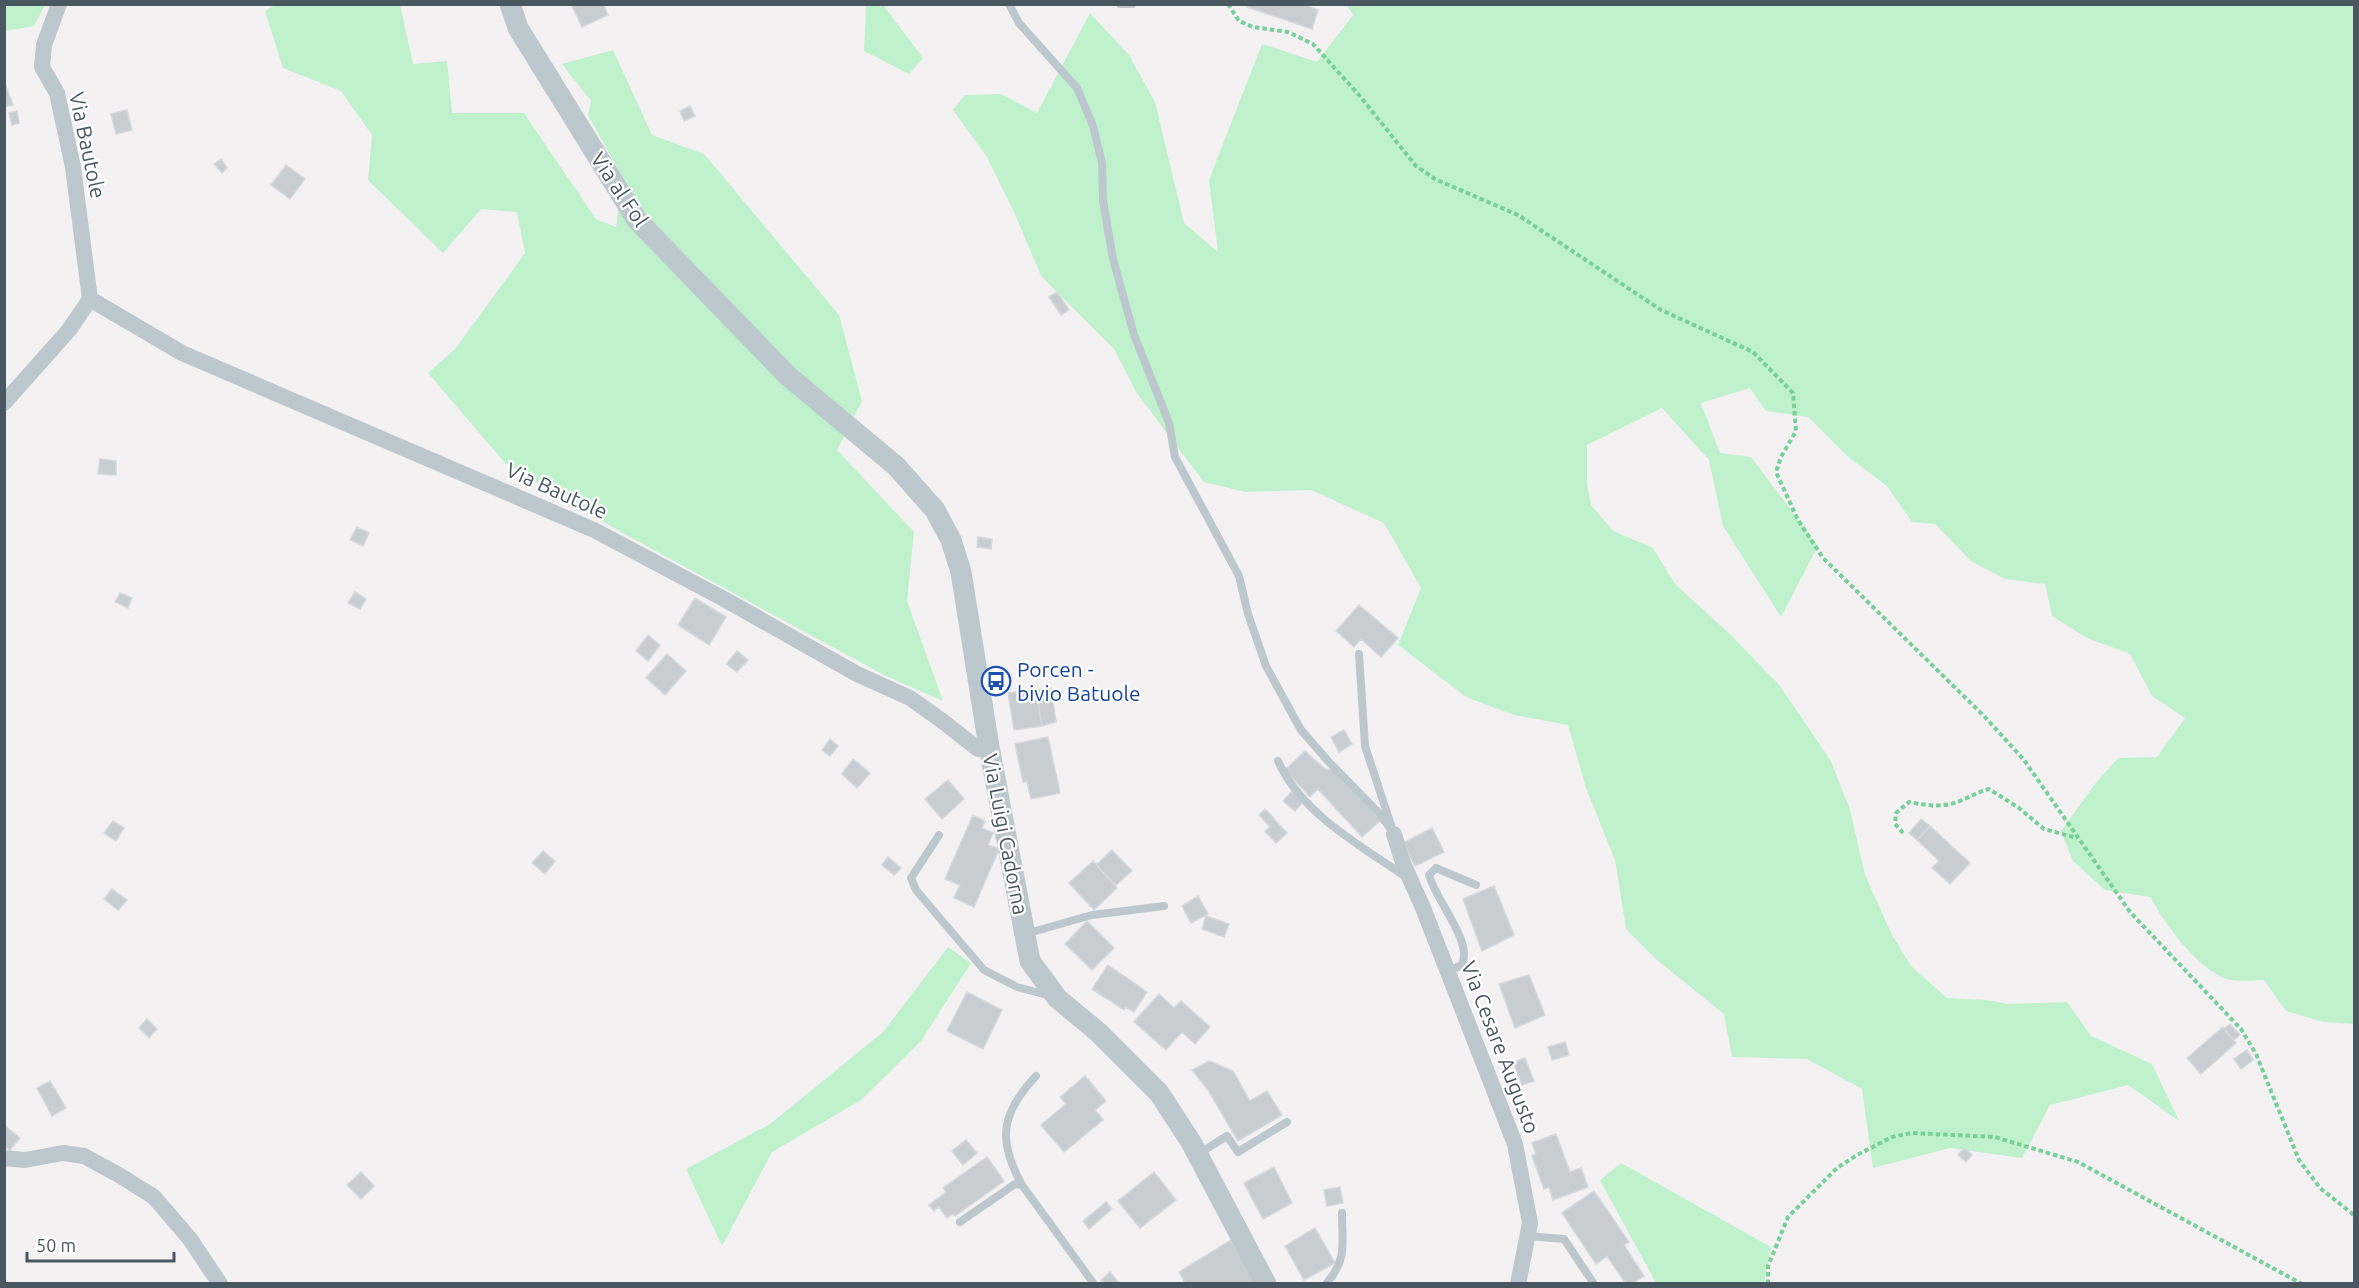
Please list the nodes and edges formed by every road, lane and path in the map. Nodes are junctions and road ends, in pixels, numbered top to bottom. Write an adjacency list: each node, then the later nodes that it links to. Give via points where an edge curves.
1 (59, 4): 7 (street, Via Bautole, via 44,45 42,67 57,93 73,167)
2 (510, 4): 8 (street, Via al Fol, via 518,28 637,220)
3 (1009, 4): 14 (lane, via 1019,23 1077,88 1093,126 1102,163 1103,201 1113,259 1134,335 1169,423 1175,457 1239,576 1266,666 1301,730)
4 (1120, 4): 5 (lane)
5 (1132, 4)
6 (1228, 4): 16 (path, via 1239,21 1288,32 1313,44 1416,166 1436,179 1518,215 1661,310 1753,352 1793,393 1796,431 1776,472 1798,520 1823,558 2024,760)
7 (90, 299): 9 (street, via 69,330); 11 (street, Via Bautole, via 182,353 594,530 857,674 910,698 978,749)
8 (788, 376): 11 (street, Via Luigi Cadorna, via 896,466 935,510 951,540 961,572)
9 (4, 403)
10 (1359, 654): 14 (lane, via 1365,746)
11 (989, 747): 20 (street, Via Luigi Cadorna)
12 (1278, 761): 17 (lane, via 1286,779 1330,824)
13 (1903, 833): 16 (path, via 1895,824 1896,813 1909,802 1931,806 1956,802 1989,789 2044,829)
14 (1394, 834): 17 (street, Via Cesare Augusto)
15 (939, 835): 22 (lane, via 911,878 916,890 984,970 1017,987)
16 (2077, 838): 29 (path, via 2130,912 2241,1029 2256,1054 2299,1160 2320,1188)
17 (1411, 881): 21 (street, Via Cesare Augusto)
18 (1476, 885): 21 (lane, via 1436,868 1429,875 1460,935 1465,958 1462,965)
19 (1164, 906): 20 (lane, via 1092,915)
20 (1025, 934): 22 (street, Via Luigi Cadorna, via 1030,961)
21 (1448, 971): 31 (street, Via Cesare Augusto, via 1515,1144 1530,1223)
22 (1057, 998): 25 (street, Via Luigi Cadorna, via 1098,1032 1159,1093)
23 (1036, 1076): 27 (lane, via 1007,1119 1006,1144)
24 (1287, 1122): 25 (lane, via 1238,1152 1227,1136)
25 (1197, 1155): 34 (street, Via Luigi Cadorna)
26 (4, 1158): 32 (street, via 25,1160 63,1153 84,1156 119,1175 154,1197 190,1239)
27 (1022, 1185): 30 (lane, via 1015,1184); 33 (lane)
28 (1342, 1213): 35 (lane, via 1342,1260)
29 (2355, 1215)
30 (960, 1222)
31 (1528, 1236): 36 (street, Via Cesare Augusto); 37 (lane, via 1564,1239)
32 (220, 1284)
33 (1094, 1284)
34 (1266, 1284)
35 (1326, 1284)
36 (1518, 1284)
37 (1594, 1284)
38 (1768, 1284): 39 (path, via 1768,1266 1788,1216 1837,1168 1892,1137 1911,1133 1995,1137 2078,1162)
39 (2302, 1284)

